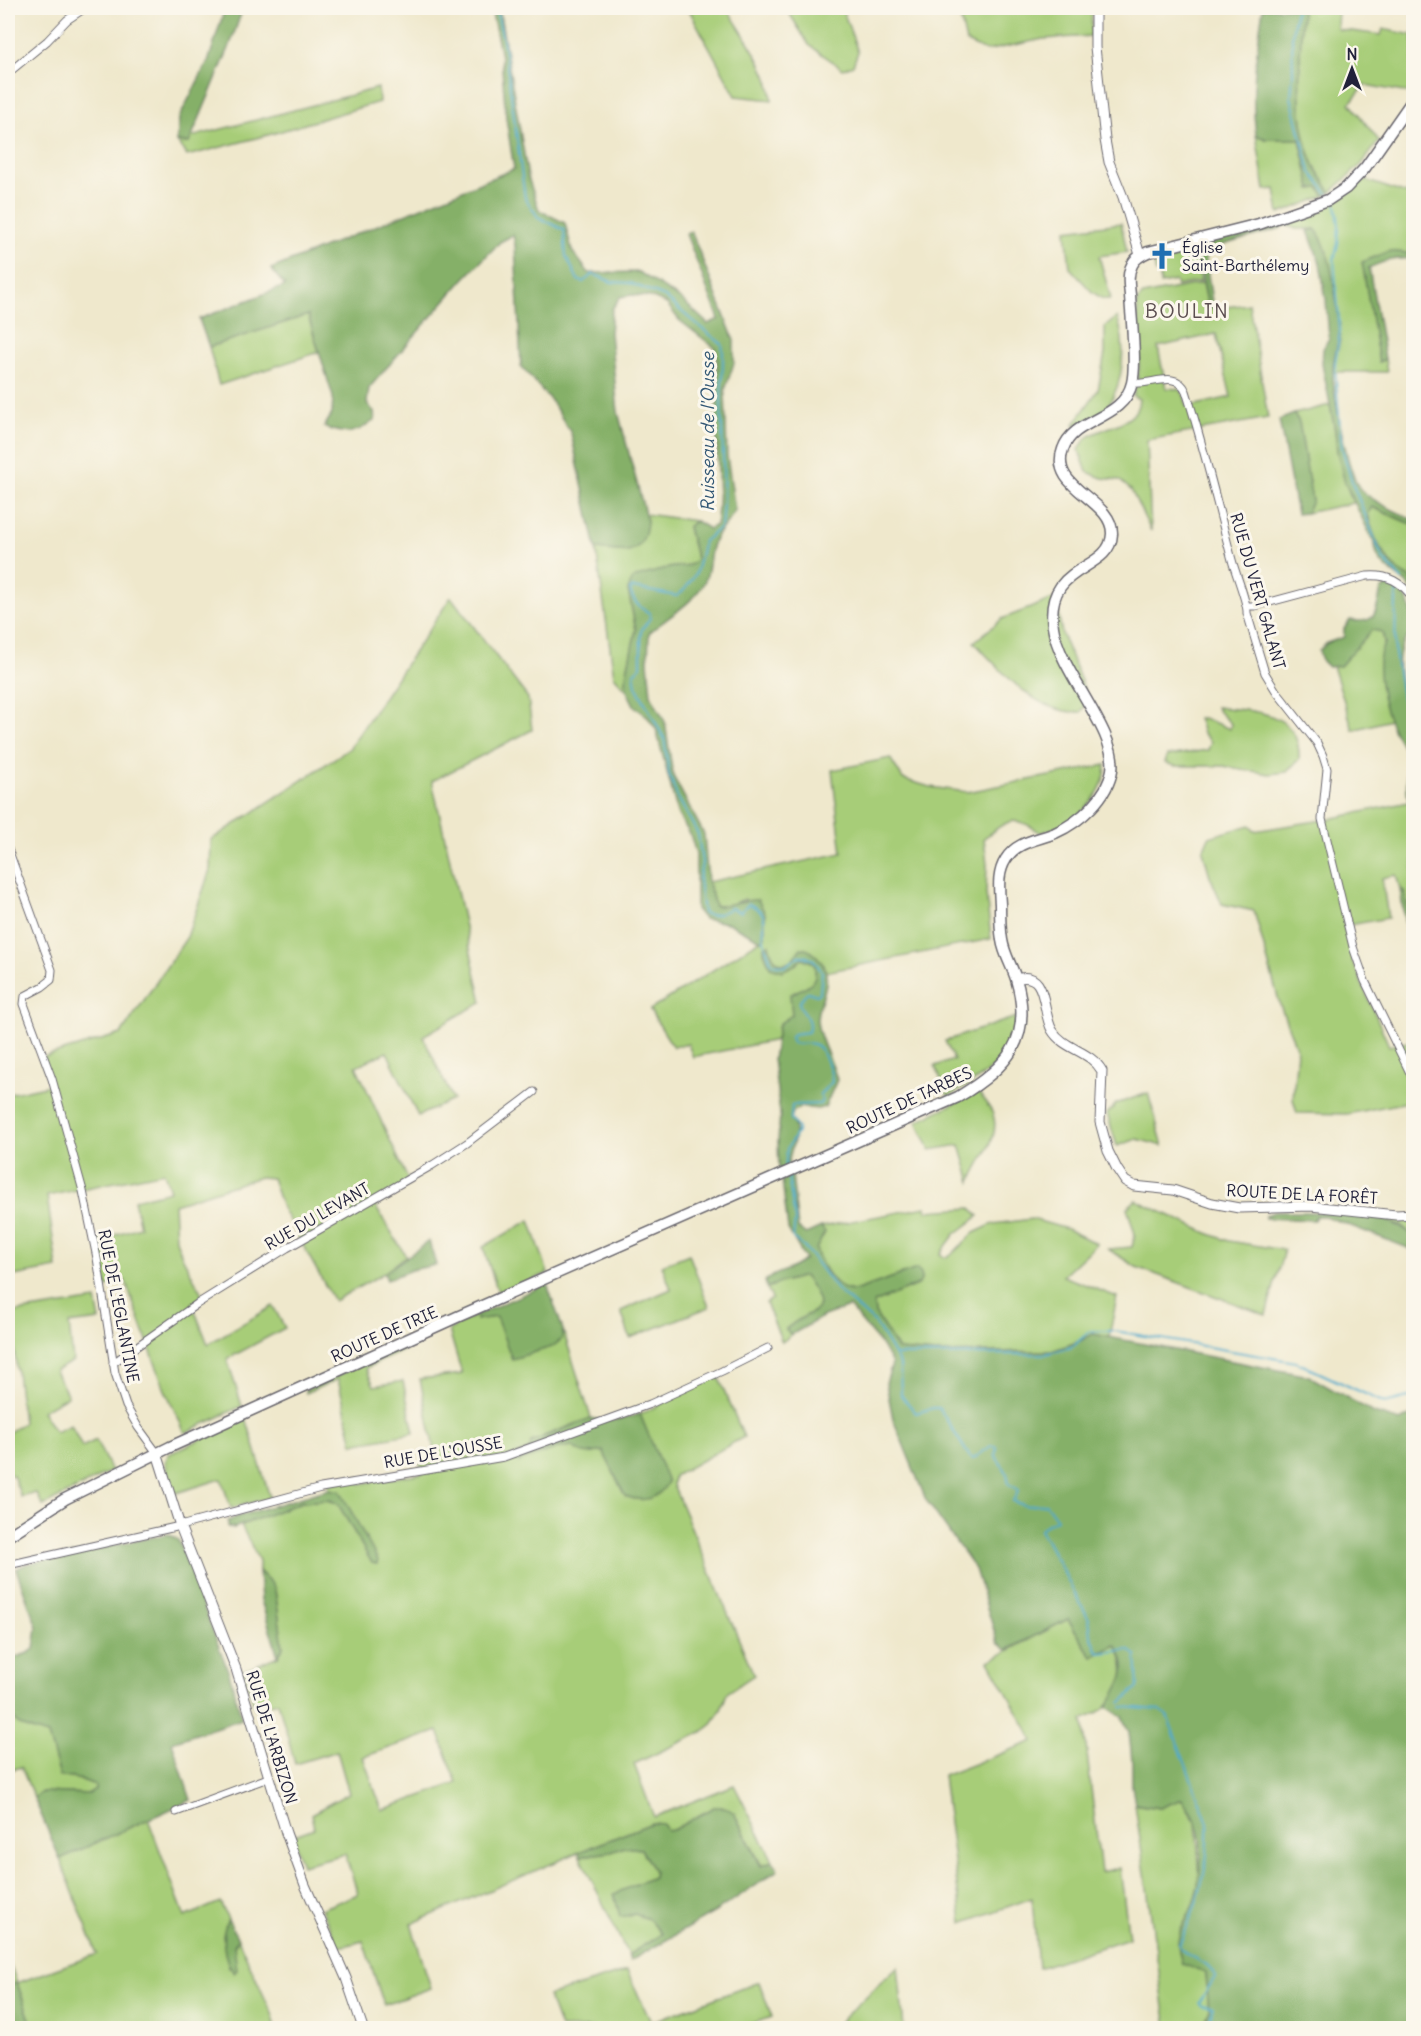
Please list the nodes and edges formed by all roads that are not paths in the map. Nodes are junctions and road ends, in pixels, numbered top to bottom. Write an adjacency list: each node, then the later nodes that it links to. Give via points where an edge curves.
1 (84, 8): 3 (street)
2 (1095, 8): 5 (street, via 1095,47 1109,162)
3 (8, 73)
4 (1413, 98): 5 (main road, via 1365,168 1328,200 1259,224)
5 (1140, 255): 6 (main road, ROUTE DE TARBES, via 1129,271)
6 (1132, 383): 8 (street, RUE DU VERT GALANT, via 1175,380 1182,384); 10 (main road, ROUTE DE TARBES, via 1122,403 1074,434 1061,454 1068,480 1100,509 1112,527 1105,553 1058,589 1052,614 1059,648 1106,736 1113,766 1110,782 1091,808 1054,833 1018,846 1000,870 1002,939)
7 (1413, 600): 8 (street, via 1402,585 1378,575)
8 (1248, 606): 11 (street, RUE DU VERT GALANT, via 1266,673 1323,756 1327,769 1322,819 1353,947)
9 (8, 849): 16 (street, RUE DE L'EGLANTINE, via 52,970 51,980 25,996 24,1004 52,1080 83,1191)
10 (1016, 979): 13 (main road, ROUTE DE TARBES, via 1022,1017 1019,1035 1010,1054 984,1082); 14 (street, ROUTE DE LA FORÊT, via 1030,977 1037,981 1048,1021 1057,1037 1091,1057 1102,1071 1100,1122 1108,1151 1125,1181 1239,1209 1311,1206)
11 (1413, 1081)
12 (534, 1092): 16 (street, RUE DU LEVANT, via 431,1167 287,1248)
13 (780, 1175): 17 (main road, ROUTE DE TRIE)
14 (1413, 1214)
15 (768, 1348): 18 (street, RUE DE L'OUSSE, via 650,1404 504,1457 321,1488)
16 (113, 1363): 17 (street, RUE DE L'EGLANTINE, via 126,1406)
17 (157, 1453): 18 (street, RUE DE L'ARBIZON); 19 (main road, ROUTE DE TRIE, via 65,1499)
18 (180, 1526): 20 (street, RUE DE L'OUSSE); 21 (street, RUE DE L'ARBIZON, via 236,1669)
19 (8, 1536)
20 (8, 1565)
21 (268, 1778): 22 (street); 23 (street, RUE DE L'ARBIZON, via 304,1885 346,1978)
22 (176, 1812)
23 (363, 2028)

